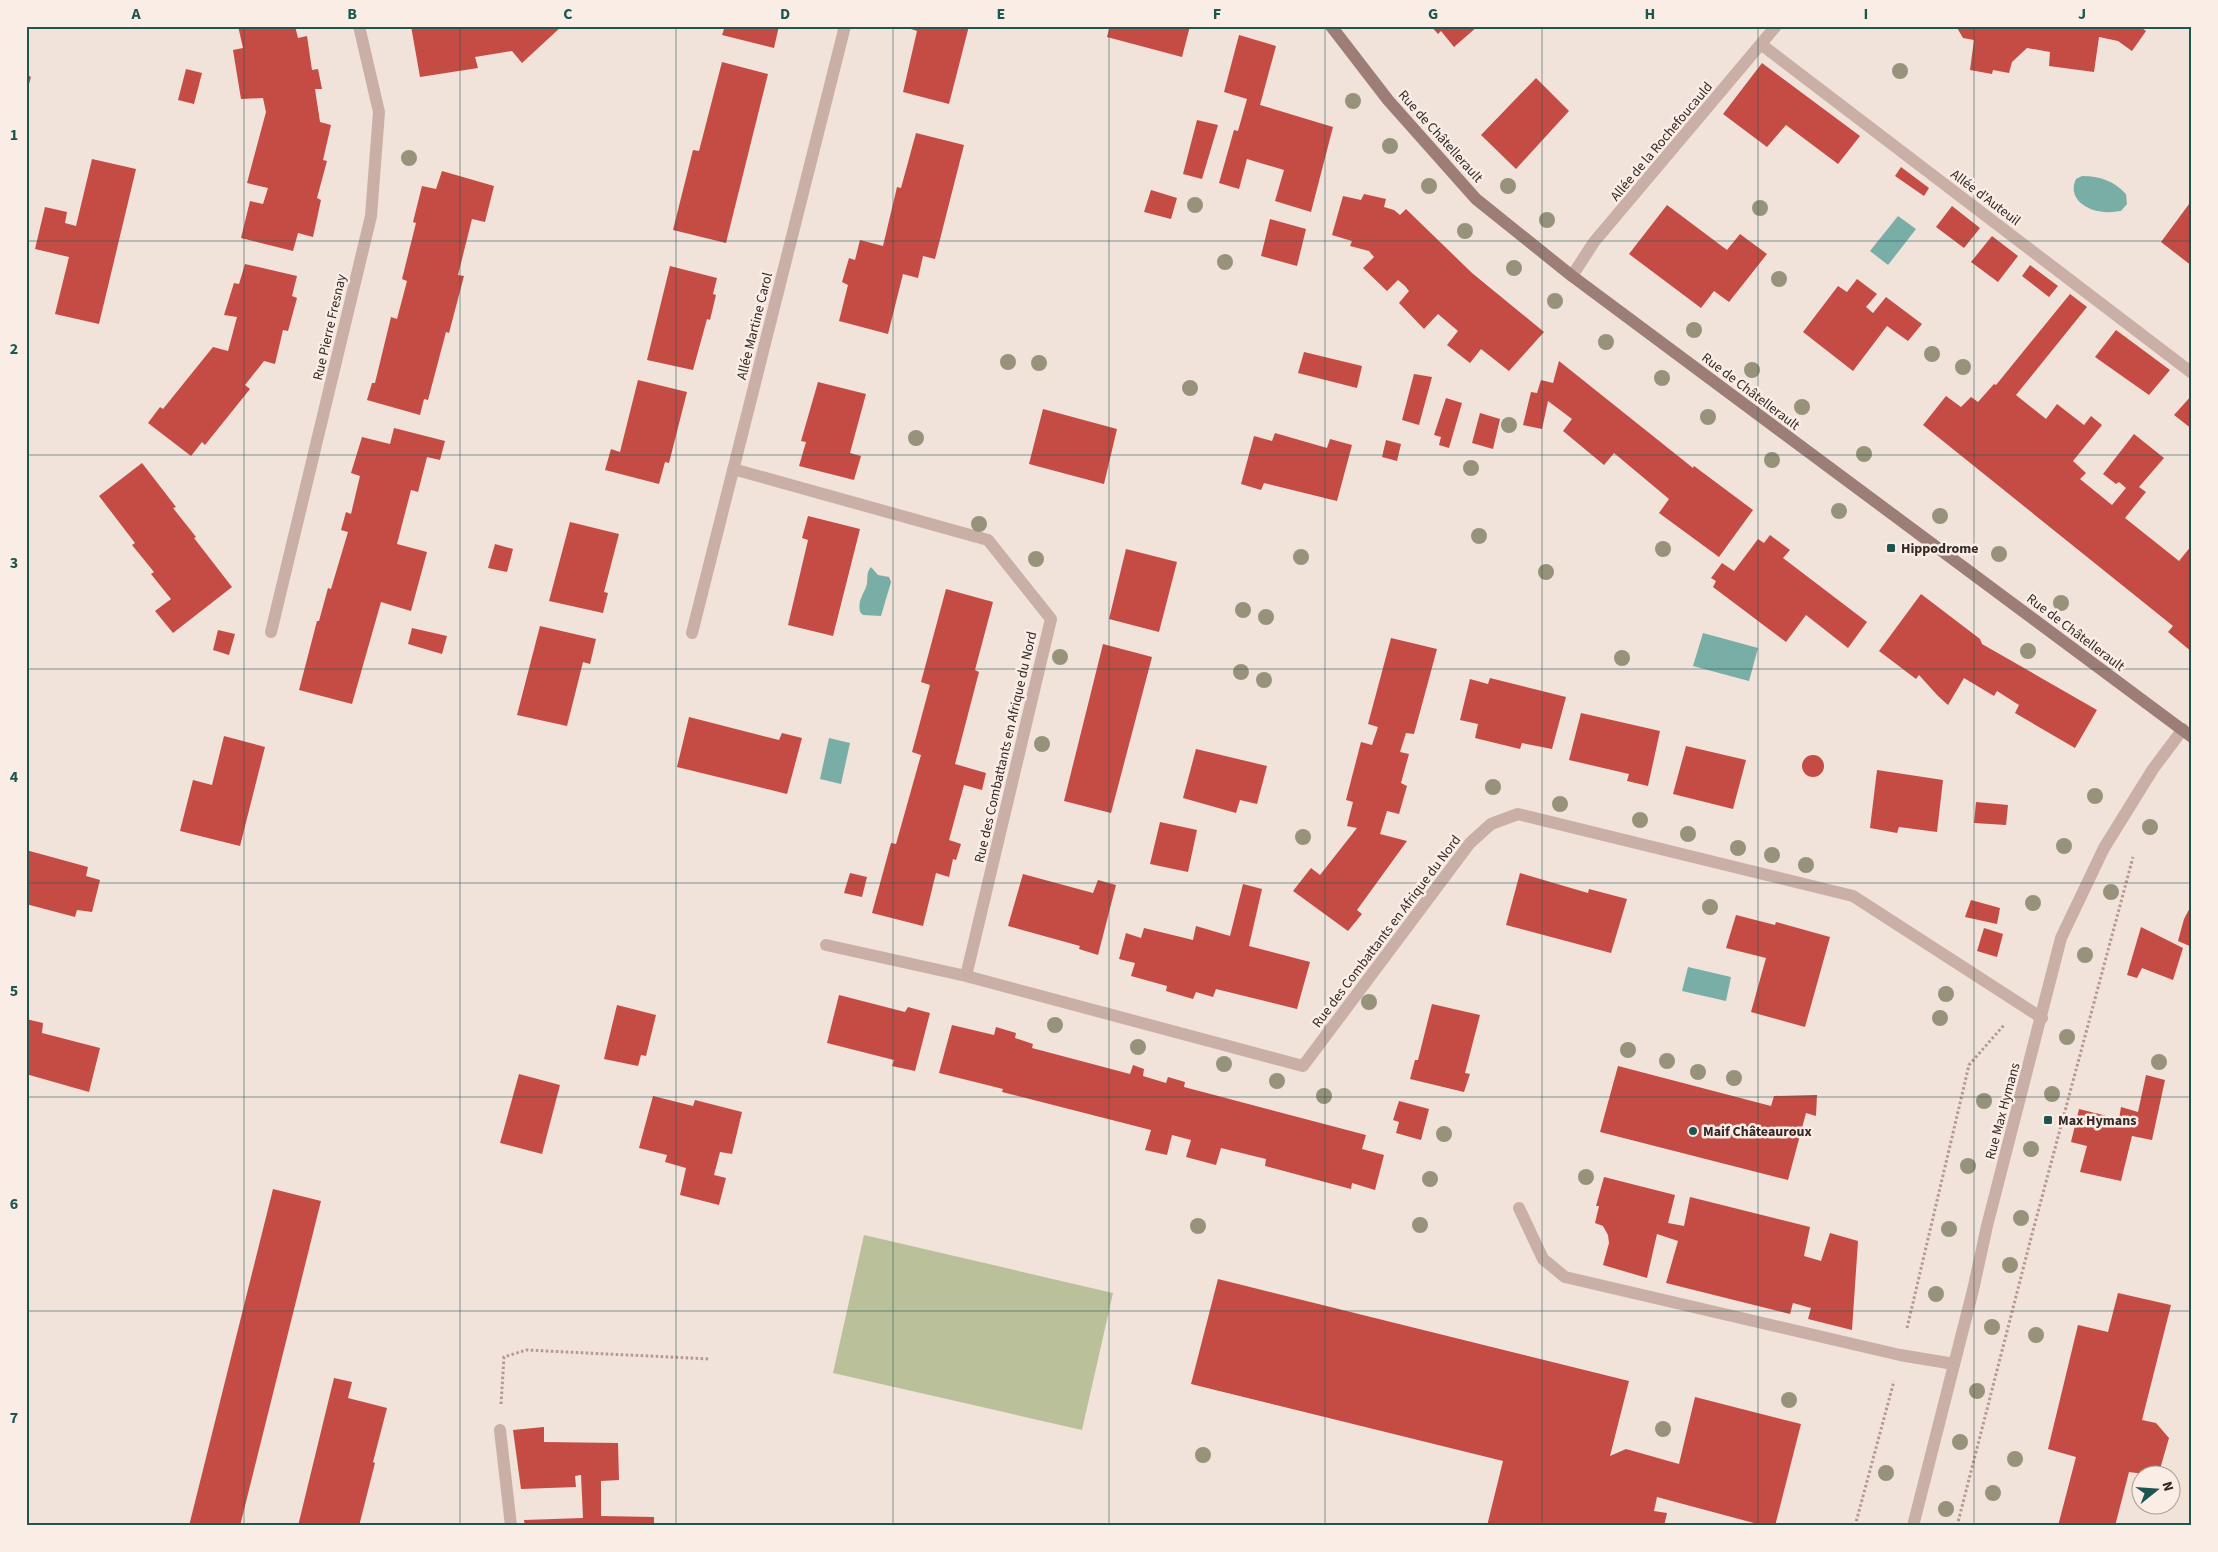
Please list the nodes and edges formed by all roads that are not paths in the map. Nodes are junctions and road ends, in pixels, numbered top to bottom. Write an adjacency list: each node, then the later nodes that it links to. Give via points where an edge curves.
1 (359, 26): 9 (street, Rue Pierre Fresnay, via 379,112 371,216)
2 (844, 26): 8 (street, Allée Martine Carol)
3 (1331, 26): 6 (main road, Rue de Châtellerault, via 1388,100 1476,199)
4 (1776, 26): 5 (street, Allée de la Rochefoucauld)
5 (1762, 45): 6 (street, Allée de la Rochefoucauld, via 1594,242); 7 (street, Allée d'Auteuil)
6 (1572, 276): 11 (main road, Rue de Châtellerault)
7 (2192, 373)
8 (733, 469): 10 (street, Allée Martine Carol); 13 (street, Rue des Combattants en Afrique du Nord, via 988,540 1051,620)
9 (271, 632)
10 (692, 633)
11 (2187, 733): 14 (street, Rue Max Hymans, via 2154,769 2104,848 2061,938)
12 (826, 945): 13 (street, Rue des Combattants en Afrique du Nord)
13 (966, 976): 14 (street, Rue des Combattants en Afrique du Nord, via 1303,1066 1470,843 1491,824 1518,814 1853,896)
14 (2042, 1018): 16 (street, Rue Max Hymans)
15 (1519, 1208): 16 (street, via 1543,1258 1565,1277 1900,1356)
16 (1954, 1364): 19 (street, Rue Max Hymans)
17 (500, 1430): 18 (street)
18 (511, 1526)
19 (1913, 1526)

